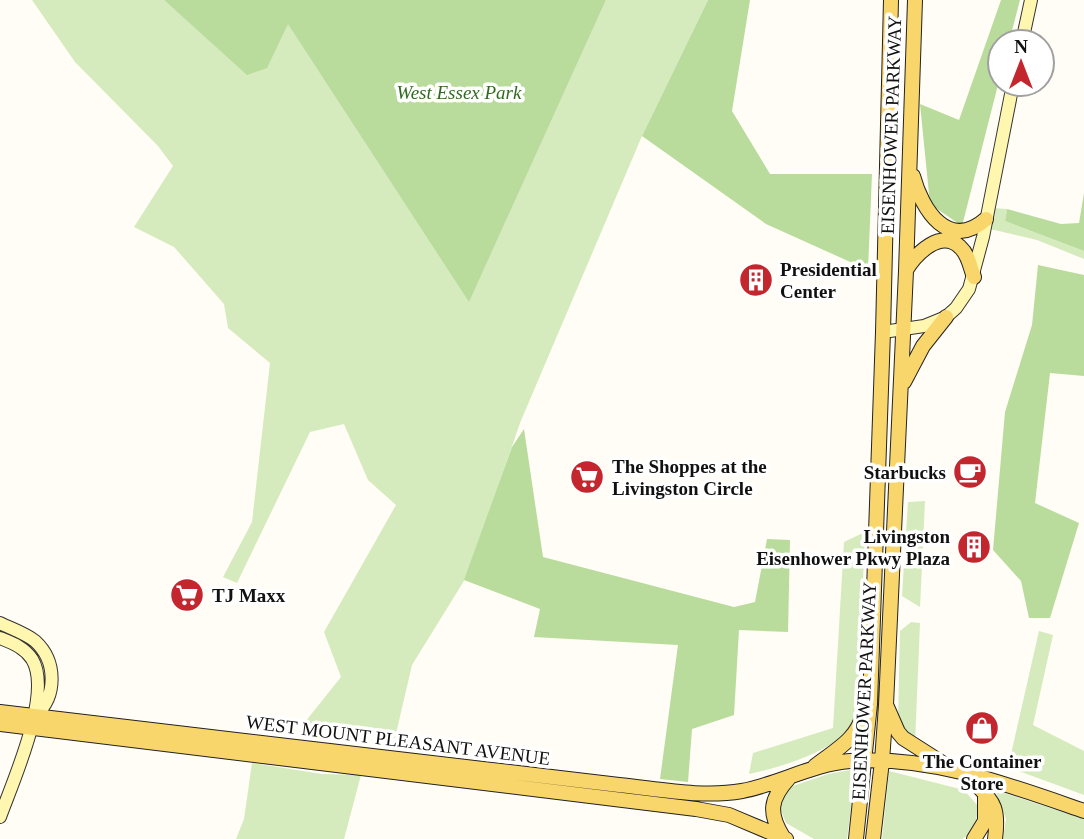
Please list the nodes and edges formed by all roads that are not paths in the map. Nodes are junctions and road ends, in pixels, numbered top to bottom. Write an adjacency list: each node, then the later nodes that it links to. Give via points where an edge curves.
1 (891, 0): 12 (main road, EISENHOWER PARKWAY)
2 (915, 0): 6 (main road, EISENHOWER PARKWAY)
3 (1031, 0): 4 (street)
4 (1025, 28)
5 (1010, 98): 7 (street)
6 (909, 163): 7 (main road, via 918,194 935,220 963,231); 8 (main road, EISENHOWER PARKWAY)
7 (986, 219): 9 (street)
8 (906, 271): 9 (main road, via 914,256 929,244 946,241 958,244 967,255); 11 (main road, EISENHOWER PARKWAY)
9 (974, 278): 10 (street, via 964,299)
10 (946, 317): 11 (street); 13 (main road, via 911,365)
11 (902, 330): 12 (street); 13 (main road, EISENHOWER PARKWAY)
12 (883, 332): 16 (main road, EISENHOWER PARKWAY)
13 (900, 393): 17 (main road, EISENHOWER PARKWAY)
14 (0, 623): 19 (street, via 29,637 47,657 52,686 46,704)
15 (0, 638): 19 (street, via 19,646 36,667 38,686)
16 (870, 704): 21 (main road, EISENHOWER PARKWAY); 23 (main road, via 853,737)
17 (886, 705): 22 (main road, EISENHOWER PARKWAY); 24 (main road, via 903,738)
18 (0, 710): 19 (main road, WEST MOUNT PLEASANT AVENUE)
19 (30, 719): 20 (main road, WEST MOUNT PLEASANT AVENUE); 26 (main road, WEST MOUNT PLEASANT AVENUE, via 688,792 747,790); 29 (street); 30 (main road, WEST MOUNT PLEASANT AVENUE, via 696,809 729,815)
20 (0, 724)
21 (864, 761): 22 (main road); 23 (main road); 31 (main road, EISENHOWER PARKWAY)
22 (882, 761): 24 (main road); 32 (main road, EISENHOWER PARKWAY)
23 (812, 768): 26 (main road, WEST MOUNT PLEASANT AVENUE)
24 (951, 769): 25 (main road)
25 (966, 773): 27 (main road); 28 (main road)
26 (789, 776): 30 (main road, via 773,801 775,824)
27 (985, 794): 33 (main road, via 985,821); 34 (main road, via 996,814)
28 (1084, 811)
29 (0, 817)
30 (785, 838)
31 (856, 839)
32 (873, 839)
33 (975, 839)
34 (995, 839)

